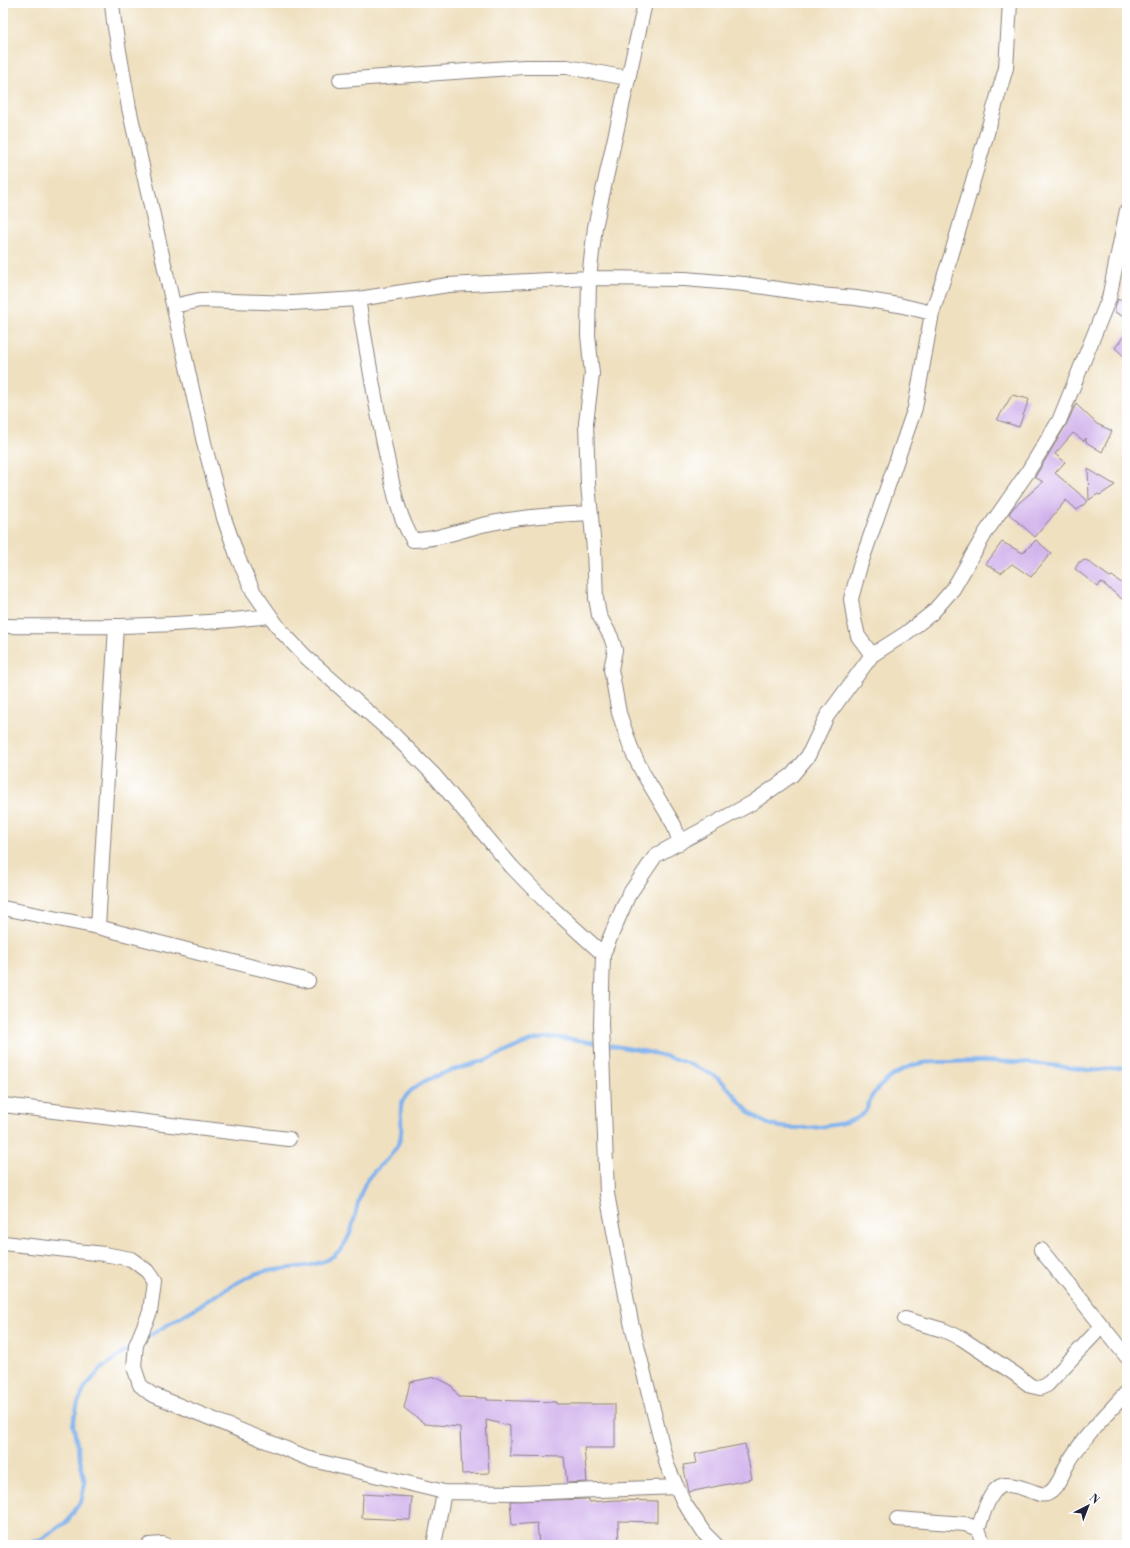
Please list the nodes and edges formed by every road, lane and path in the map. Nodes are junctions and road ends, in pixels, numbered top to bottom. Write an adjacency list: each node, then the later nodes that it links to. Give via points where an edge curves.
1 (112, 3): 9 (street, via 129,108)
2 (645, 3): 4 (street)
3 (1010, 3): 10 (street, via 1006,68)
4 (628, 78): 5 (street, via 567,67 524,67); 7 (street, via 595,227)
5 (340, 80)
6 (1127, 210): 15 (street, via 1110,298 1059,421 986,532 953,589 932,613)
7 (589, 278): 8 (street, via 448,285); 10 (street, via 685,279 744,284 856,298); 11 (street, via 588,335 592,374 586,423)
8 (358, 299): 9 (street, via 292,303 200,300); 11 (street, via 391,477 404,527 412,540 424,540 488,523)
9 (174, 306): 12 (street, via 205,447 224,518 241,565)
10 (932, 313): 15 (street, via 915,408 851,599 858,636)
11 (591, 513): 16 (street, via 596,598 599,615 615,650 611,669 619,713 632,751 674,825)
12 (269, 616): 14 (street, via 229,621); 19 (street, via 306,657 394,735 434,775 512,868)
13 (3, 626): 14 (street)
14 (116, 626): 18 (street)
15 (872, 655): 16 (street, via 827,716 808,756 792,775 752,803)
16 (680, 843): 19 (street, via 656,855 628,896)
17 (3, 908): 18 (street)
18 (98, 927): 20 (street)
19 (603, 954): 29 (street, via 601,1024 607,1194 631,1322 667,1465)
20 (308, 981)
21 (3, 1105): 22 (street)
22 (289, 1139)
23 (3, 1243): 30 (street, via 131,1259 147,1271 154,1281 150,1312 136,1345 134,1367 140,1385 151,1394 313,1460)
24 (1041, 1250): 26 (street)
25 (905, 1319): 26 (street, via 961,1338 1031,1386 1040,1388 1053,1379)
26 (1102, 1326): 27 (street)
27 (1127, 1357)
28 (1127, 1392): 32 (street, via 1085,1439 1051,1492 1039,1494 1004,1484 990,1497)
29 (677, 1487): 30 (street, via 522,1493); 36 (street, via 704,1533)
30 (444, 1492): 35 (street)
31 (897, 1519): 32 (street, via 965,1524)
32 (978, 1529): 37 (street, via 982,1540)
33 (149, 1545): 34 (street)
34 (166, 1545)
35 (434, 1545)
36 (716, 1545)
37 (979, 1545)

